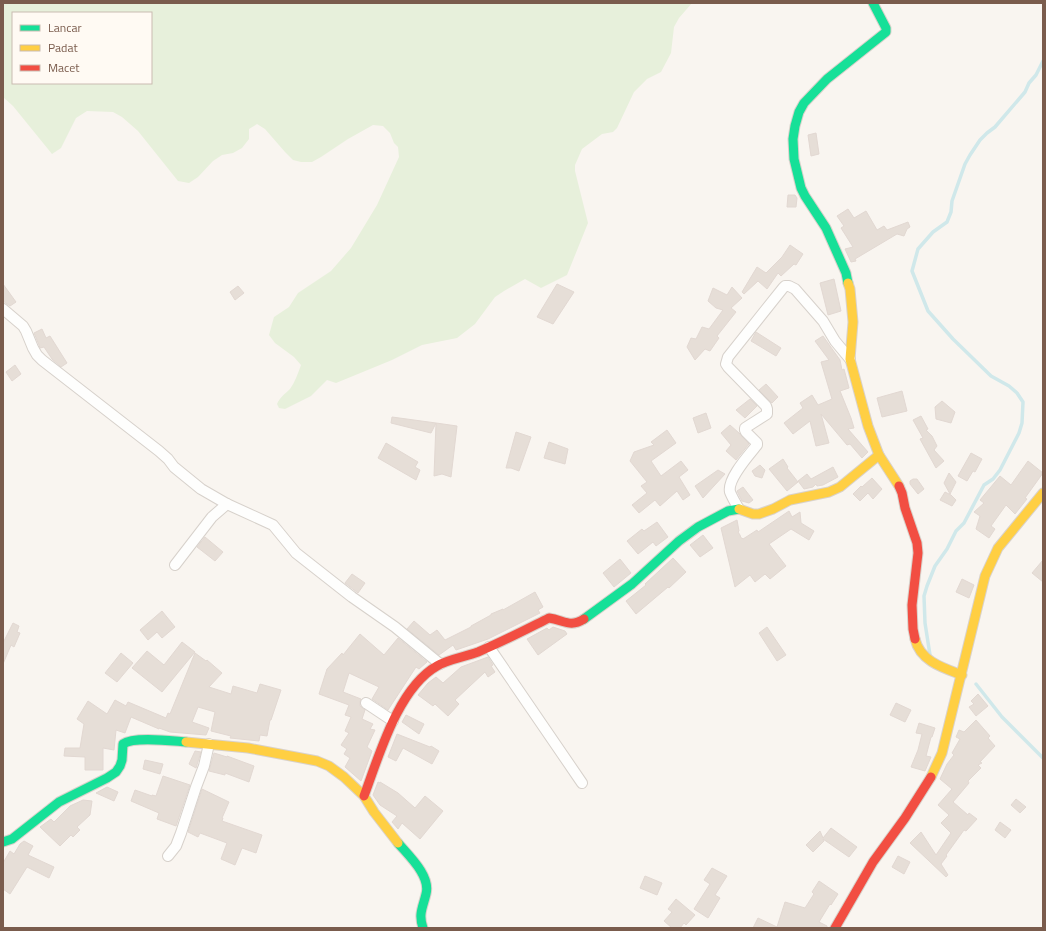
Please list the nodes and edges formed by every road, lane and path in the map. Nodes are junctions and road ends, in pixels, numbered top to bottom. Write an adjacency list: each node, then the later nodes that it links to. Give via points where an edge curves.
1 (873, 3): 3 (street, via 886,32 827,79 804,103 799,112 793,139 794,159 804,196 826,228 846,273 852,310)
2 (3, 309): 6 (street, via 23,326 36,355 159,451 201,489)
3 (850, 359): 4 (street); 7 (street, via 823,321 795,289 789,286 783,288 728,357 728,367 768,411 745,430 757,445 731,482 730,490)
4 (879, 456): 7 (street, via 840,487 829,492 790,500 759,514); 11 (street, via 902,493 917,543 912,605 917,647 931,662)
5 (1043, 493): 11 (street, via 998,548 992,560 985,576)
6 (227, 504): 8 (street, via 212,517); 10 (street, via 273,525 296,553)
7 (739, 509): 9 (street, via 728,510 685,536 632,584 578,623 570,624 549,618)
8 (175, 566)
9 (489, 647): 10 (street); 15 (street)
10 (440, 664): 13 (street, via 416,684)
11 (962, 674): 20 (street, via 942,753 933,774 873,862)
12 (366, 702): 13 (street)
13 (393, 721): 16 (street)
14 (209, 744): 16 (street, via 248,748 317,761 344,777); 17 (street, via 156,739 127,741 123,744 122,760 116,772 59,802 12,839); 18 (street, via 181,833 176,846)
15 (582, 784)
16 (364, 796): 19 (street, via 394,839 422,872 427,892 421,911)
17 (3, 842)
18 (168, 856)
19 (423, 928)
20 (835, 928)

